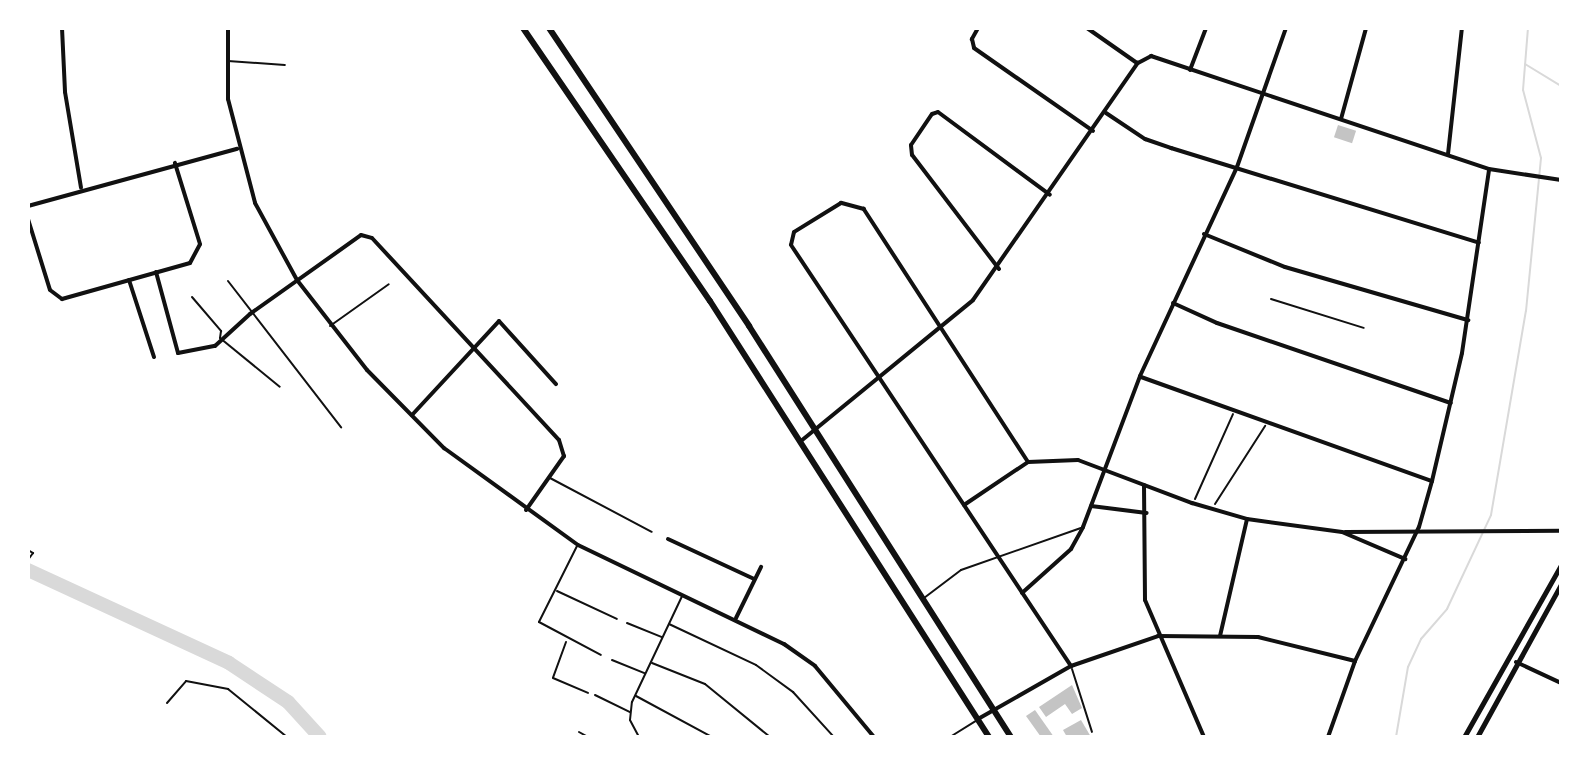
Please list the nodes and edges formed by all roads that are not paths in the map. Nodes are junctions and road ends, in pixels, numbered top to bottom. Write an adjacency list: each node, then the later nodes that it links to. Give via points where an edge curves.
1 (62, 28): 25 (street, via 65,92)
2 (228, 28): 11 (street)
3 (523, 28): 56 (main road, via 710,301)
4 (549, 28): 55 (main road, via 749,326)
5 (978, 28): 18 (street, via 974,48)
6 (1087, 28): 12 (street)
7 (1206, 28): 14 (street)
8 (1286, 28): 15 (street)
9 (1366, 28): 17 (street)
10 (1462, 28): 20 (street)
11 (227, 61): 13 (lane); 19 (street)
12 (1138, 63): 14 (street, via 1151,56); 16 (street)
13 (285, 65)
14 (1190, 70): 15 (street)
15 (1265, 95): 17 (street); 22 (street)
16 (1106, 113): 18 (street); 22 (street, via 1145,139)
17 (1341, 119): 20 (street)
18 (1093, 131): 26 (street)
19 (237, 149): 21 (street); 34 (street, via 255,203)
20 (1448, 154): 23 (street)
21 (175, 163): 25 (street); 32 (street, via 199,254 190,263)
22 (1237, 167): 29 (street); 30 (street)
23 (1489, 169): 24 (street); 30 (street)
24 (1561, 180)
25 (81, 189): 27 (street)
26 (1050, 195): 31 (street); 31 (street, via 938,112 932,114 911,145 912,155)
27 (28, 206)
28 (28, 219): 33 (street, via 55,296 62,299)
29 (1203, 234): 39 (street); 41 (street, via 1285,267)
30 (1479, 243): 41 (street)
31 (999, 269): 43 (street)
32 (156, 272): 33 (street); 45 (street, via 178,353 215,346)
33 (129, 280): 47 (street)
34 (297, 280): 40 (street); 42 (street); 46 (street, via 361,235 372,238)
35 (228, 281): 40 (lane)
36 (389, 284): 42 (lane)
37 (192, 297): 45 (lane, via 221,331)
38 (1271, 299): 44 (lane)
39 (1173, 303): 48 (street); 52 (street)
40 (250, 314): 45 (street); 54 (lane)
41 (1468, 320): 52 (street)
42 (330, 326): 53 (street)
43 (942, 328): 49 (street); 49 (street, via 858,204 841,203 794,232 791,245); 57 (street)
44 (1364, 328)
45 (220, 338): 51 (lane)
46 (473, 345): 50 (street, via 499,321); 53 (street); 59 (street, via 559,440 564,456)
47 (154, 357)
48 (1140, 376): 58 (street); 60 (street)
49 (880, 378): 55 (street); 62 (street)
50 (556, 384)
51 (280, 387)
52 (1451, 403): 60 (street)
53 (412, 415): 64 (street, via 444,448)
54 (341, 427)
55 (812, 430): 56 (street); 85 (main road)
56 (799, 442): 108 (main road)
57 (1028, 462): 58 (street, via 1078,460); 62 (street)
58 (1103, 469): 61 (street); 63 (street)
59 (549, 477): 64 (street); 70 (lane)
60 (1432, 481): 68 (street)
61 (1144, 485): 65 (street); 66 (street)
62 (964, 505): 75 (street)
63 (1091, 506): 65 (street); 67 (street)
64 (526, 510): 73 (street)
65 (1147, 513): 90 (street, via 1143,579)
66 (1247, 519): 71 (street); 91 (street)
67 (1083, 527): 75 (lane); 83 (street, via 1071,549)
68 (1419, 527): 69 (street); 71 (street); 76 (street)
69 (1561, 531)
70 (652, 532)
71 (1342, 532): 76 (street)
72 (668, 539): 80 (street)
73 (578, 545): 82 (lane); 84 (street)
74 (28, 550): 77 (lane, via 33,553)
75 (1001, 559): 83 (street); 85 (lane, via 961,570)
76 (1405, 559): 96 (street)
77 (28, 560)
78 (1561, 565): 123 (street)
79 (761, 567): 80 (street)
80 (754, 579): 86 (street)
81 (1561, 584): 98 (street)
82 (555, 590): 87 (lane); 93 (lane, via 539,622)
83 (1022, 593): 99 (street)
84 (683, 595): 86 (street); 89 (lane)
85 (923, 599): 106 (main road)
86 (736, 618): 117 (street, via 815,666)
87 (617, 619)
88 (627, 623): 92 (lane)
89 (669, 624): 92 (lane); 116 (lane, via 729,651 793,692)
90 (1158, 636): 91 (street); 99 (street); 121 (street)
91 (1220, 636): 96 (street, via 1258,637)
92 (662, 638): 97 (lane)
93 (567, 641): 94 (lane); 102 (lane, via 553,678)
94 (601, 655)
95 (612, 660): 100 (lane)
96 (1355, 661): 122 (street)
97 (651, 662): 100 (lane); 115 (lane, via 705,684)
98 (1516, 662): 101 (street); 124 (street)
99 (1071, 666): 106 (street); 110 (lane)
100 (645, 674): 104 (lane)
101 (1561, 683)
102 (588, 693)
103 (595, 695): 107 (lane)
104 (635, 695): 107 (lane); 114 (lane)
105 (167, 703): 111 (lane, via 186,681 228,689)
106 (993, 710): 108 (street); 120 (main road)
107 (631, 713): 113 (lane)
108 (978, 719): 118 (lane); 119 (main road)
109 (579, 732): 112 (lane)
110 (1092, 732)
111 (287, 737)
112 (588, 737)
113 (639, 737)
114 (712, 737)
115 (770, 737)
116 (834, 737)
117 (874, 737)
118 (950, 737)
119 (989, 737)
120 (1011, 737)
121 (1204, 737)
122 (1328, 737)
123 (1464, 737)
124 (1477, 737)

